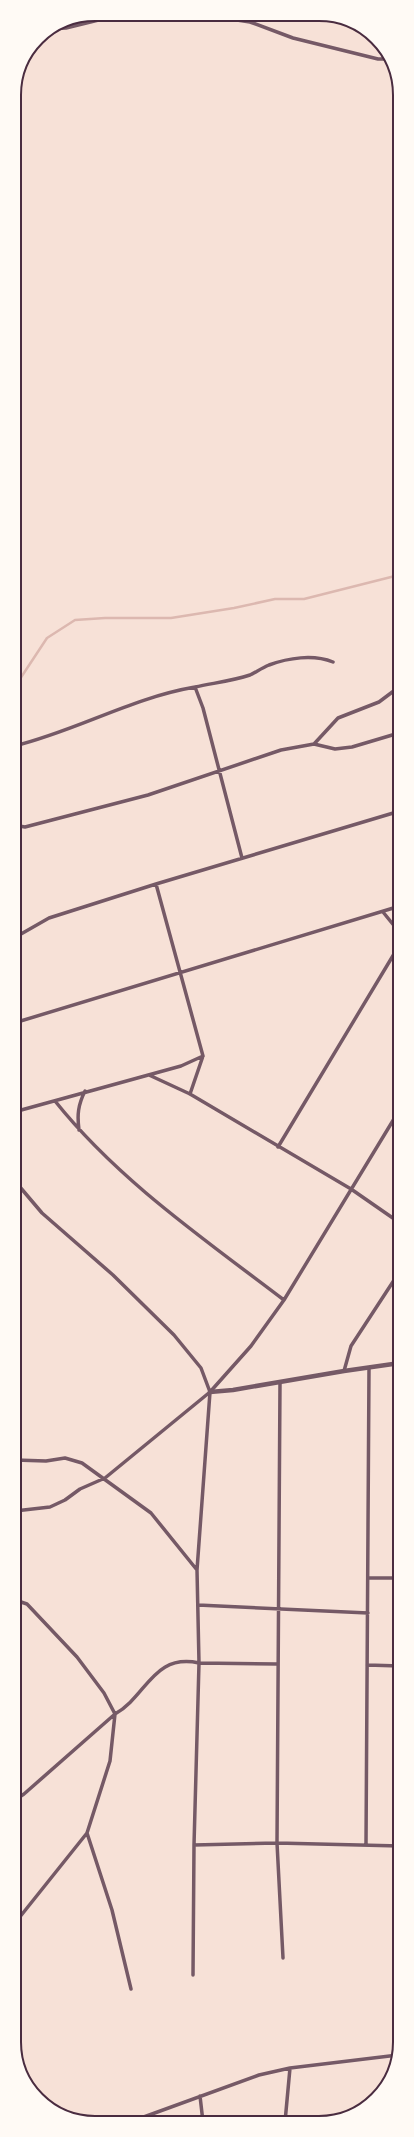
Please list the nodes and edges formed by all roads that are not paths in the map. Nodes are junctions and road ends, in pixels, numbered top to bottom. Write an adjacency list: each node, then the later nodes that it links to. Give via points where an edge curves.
1 (94, 21): 3 (street)
2 (243, 21): 4 (street, via 293,38)
3 (64, 28)
4 (383, 59)
5 (333, 662): 6 (street, via 312,656 303,657 270,665 250,675)
6 (195, 687): 9 (street, via 176,690); 11 (street)
7 (393, 692): 10 (street, via 379,702 338,718)
8 (393, 735): 10 (street, via 352,747 335,749)
9 (21, 744)
10 (314, 744): 11 (street, via 281,750)
11 (219, 772): 13 (street, via 148,795); 14 (street)
12 (393, 813): 14 (street)
13 (21, 826)
14 (242, 858): 15 (street)
15 (156, 884): 19 (street, via 49,918); 21 (street)
16 (393, 908): 17 (street)
17 (383, 912): 18 (street); 21 (street)
18 (393, 924)
19 (21, 934)
20 (393, 956): 31 (street)
21 (180, 971): 22 (street); 23 (street)
22 (21, 1021)
23 (204, 1056): 24 (street); 26 (street)
24 (149, 1075): 25 (street); 26 (street)
25 (85, 1091): 27 (street); 30 (street, via 77,1113)
26 (190, 1094): 31 (street)
27 (55, 1101): 28 (street); 30 (street)
28 (21, 1110)
29 (393, 1120): 33 (street)
30 (79, 1131): 36 (street, via 152,1199)
31 (278, 1147): 33 (street)
32 (21, 1188): 41 (street, via 42,1213 113,1275 174,1335 201,1368)
33 (351, 1189): 34 (street); 36 (street)
34 (393, 1218)
35 (393, 1282): 39 (street, via 352,1346)
36 (284, 1300): 41 (street, via 251,1346)
37 (393, 1364): 38 (street)
38 (369, 1369): 39 (street); 46 (street)
39 (344, 1371): 40 (street)
40 (280, 1383): 41 (street); 50 (street)
41 (210, 1392): 43 (street); 45 (street)
42 (21, 1460): 43 (street, via 46,1461 65,1458 82,1463)
43 (105, 1478): 44 (street, via 80,1489 50,1508); 45 (street, via 151,1513)
44 (21, 1510)
45 (197, 1570): 49 (street)
46 (368, 1578): 47 (street); 51 (street)
47 (393, 1578)
48 (21, 1602): 56 (street, via 27,1604 78,1657)
49 (198, 1605): 50 (street); 52 (street)
50 (278, 1609): 51 (street); 53 (street)
51 (368, 1613): 54 (street)
52 (199, 1664): 53 (street); 56 (street, via 173,1662 142,1687 128,1707); 61 (street)
53 (277, 1664): 59 (street)
54 (367, 1665): 55 (street); 60 (street)
55 (393, 1666)
56 (116, 1714): 57 (street); 58 (street, via 110,1761)
57 (21, 1796)
58 (87, 1833): 63 (street); 66 (street, via 112,1910)
59 (277, 1843): 60 (street); 61 (street); 64 (street)
60 (366, 1844): 62 (street)
61 (194, 1845): 65 (street)
62 (393, 1846)
63 (21, 1916)
64 (283, 1958)
65 (193, 1975)
66 (131, 1989)
67 (392, 2056): 68 (street)
68 (290, 2068): 69 (street, via 259,2074); 72 (street)
69 (200, 2096): 70 (street); 71 (street)
70 (146, 2116)
71 (202, 2116)
72 (286, 2116)

